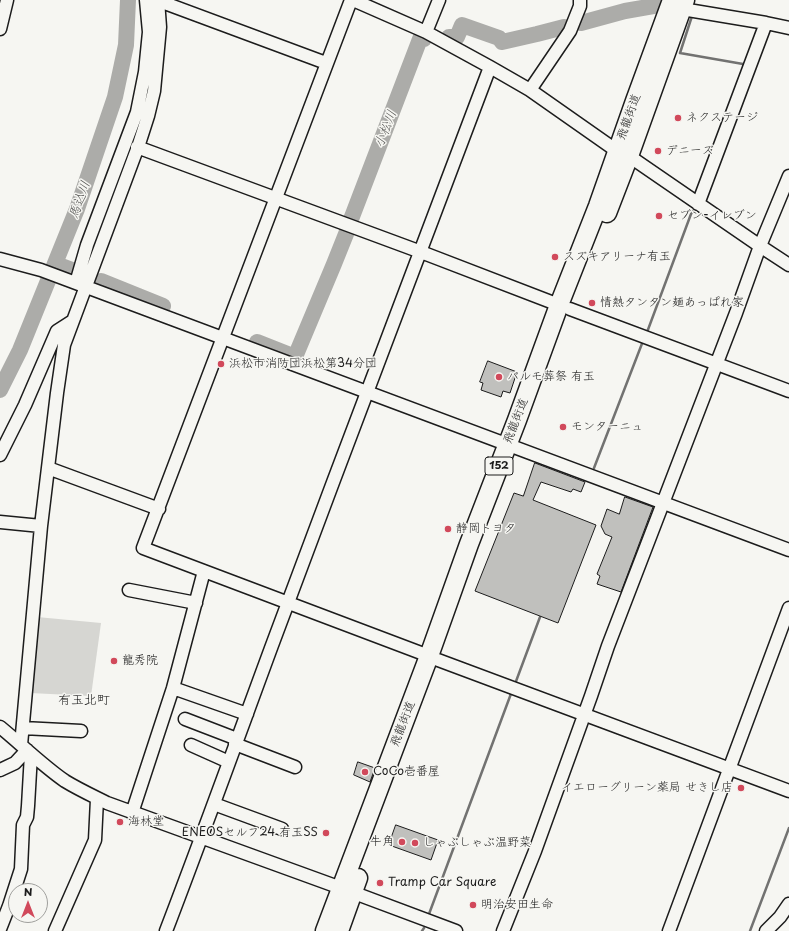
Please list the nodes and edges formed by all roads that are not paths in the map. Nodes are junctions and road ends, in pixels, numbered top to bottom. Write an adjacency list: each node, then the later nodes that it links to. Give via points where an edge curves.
1 (7, 0): 9 (street)
2 (154, 0): 11 (street); 14 (street, via 160,27 154,91); 23 (street, via 137,112 87,245)
3 (352, 0): 10 (street); 11 (street)
4 (439, 0): 10 (street)
5 (580, 0): 13 (street, via 570,31)
6 (675, 2): 7 (street); 15 (highway, 飛龍街道 / 152)
7 (766, 23): 8 (street); 18 (street)
8 (789, 28)
9 (0, 29)
10 (426, 32): 12 (street)
11 (326, 63): 17 (street)
12 (490, 67): 13 (street); 20 (street)
13 (530, 90): 15 (street)
14 (137, 147): 17 (street); 23 (street)
15 (623, 154): 18 (street); 24 (highway, 飛龍街道 / 152, via 613,199)
16 (789, 176): 19 (street)
17 (275, 198): 20 (street); 26 (street)
18 (698, 204): 19 (street)
19 (760, 246): 22 (street); 27 (street)
20 (421, 252): 24 (street); 29 (street)
21 (4, 260): 23 (street, via 41,270)
22 (789, 265)
23 (80, 285): 25 (street); 26 (street)
24 (565, 307): 27 (street); 30 (highway, 飛龍街道 / 152)
25 (71, 322): 31 (street, via 57,330 25,405); 32 (street, via 64,345 56,392)
26 (222, 338): 29 (street); 34 (street)
27 (716, 364): 28 (street); 33 (street)
28 (789, 391)
29 (367, 392): 30 (street); 40 (street)
30 (513, 447): 33 (street); 43 (highway, 飛龍街道 / 152, via 480,551)
31 (0, 455)
32 (48, 468): 34 (street); 36 (street)
33 (663, 503): 37 (street); 46 (street)
34 (158, 509): 38 (street, via 144,548)
35 (0, 522): 36 (street)
36 (41, 526): 49 (street)
37 (789, 550)
38 (204, 571): 40 (street); 41 (street)
39 (130, 590): 41 (street)
40 (288, 602): 43 (street); 45 (street)
41 (196, 603): 44 (street)
42 (789, 608): 57 (street)
43 (434, 658): 46 (street); 65 (highway, 飛龍街道 / 152)
44 (173, 688): 45 (street); 62 (street)
45 (246, 714): 51 (street)
46 (584, 715): 57 (street); 73 (street)
47 (185, 719): 51 (street)
48 (0, 727): 53 (street)
49 (23, 728): 50 (street); 53 (street)
50 (81, 731)
51 (236, 741): 54 (street); 55 (street)
52 (191, 745): 54 (street)
53 (26, 750): 56 (street, via 15,763); 60 (street, via 65,781); 67 (street, via 28,806 23,825 21,869)
54 (229, 762): 61 (street)
55 (295, 767)
56 (4, 768): 58 (street, via 6,772)
57 (729, 769): 59 (street); 74 (street)
58 (0, 780)
59 (789, 791)
60 (98, 799): 62 (street); 68 (street, via 95,840)
61 (214, 804): 63 (street); 64 (street)
62 (132, 813): 64 (street)
63 (282, 829)
64 (201, 837): 65 (street); 69 (street)
65 (347, 890): 70 (highway, 飛龍街道 / 152); 71 (highway, 飛龍街道 / 152); 72 (street)
66 (789, 904): 75 (street)
67 (0, 930)
68 (55, 931)
69 (166, 931)
70 (325, 931)
71 (339, 931)
72 (456, 931)
73 (503, 931)
74 (669, 931)
75 (766, 931)

